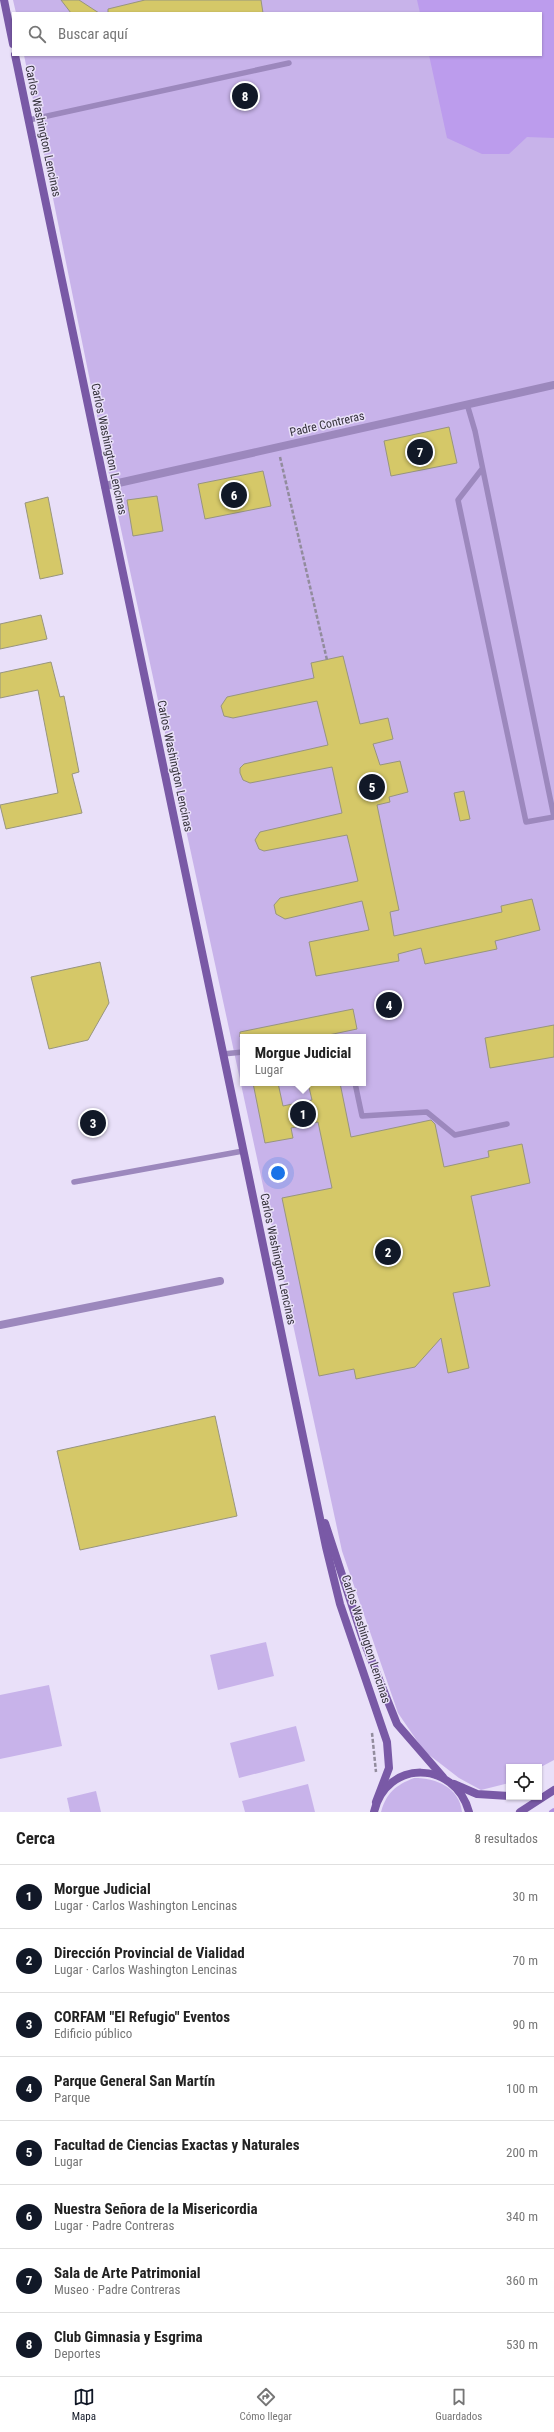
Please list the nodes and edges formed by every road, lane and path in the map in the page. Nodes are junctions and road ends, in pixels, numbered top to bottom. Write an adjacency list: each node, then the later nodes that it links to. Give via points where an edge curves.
1 (4, 0): 2 (main road)
2 (12, 39)
3 (15, 56): 5 (main road, Carlos Washington Lencinas)
4 (290, 63): 5 (lane)
5 (29, 120): 10 (main road, Carlos Washington Lencinas)
6 (554, 385): 7 (street, Padre Contreras)
7 (467, 404): 8 (street, Padre Contreras); 9 (lane)
8 (278, 447): 10 (street, Padre Contreras); 11 (path)
9 (482, 469): 9 (lane, via 554,817 526,822 458,500)
10 (105, 486): 13 (main road, Carlos Washington Lencinas)
11 (328, 660)
12 (240, 1052): 13 (lane)
13 (223, 1054): 16 (main road, Carlos Washington Lencinas)
14 (356, 1086): 15 (lane, via 362,1116 427,1112 455,1135)
15 (507, 1124)
16 (244, 1151): 17 (lane); 20 (main road, Carlos Washington Lencinas)
17 (74, 1182)
18 (220, 1281): 19 (street)
19 (0, 1325)
20 (312, 1482): 21 (main road, Carlos Washington Lencinas, via 364,1639 397,1724); 26 (main road, Carlos Washington Lencinas, via 340,1604 366,1674 387,1742 389,1768)
21 (443, 1777): 22 (main road); 26 (main road, via 424,1772 404,1775 388,1785)
22 (453, 1783): 25 (main road, via 477,1794); 28 (main road, via 465,1798)
23 (552, 1791): 24 (main road); 29 (main road)
24 (542, 1793)
25 (506, 1796)
26 (376, 1802): 27 (main road)
27 (374, 1812)
28 (469, 1812)
29 (520, 1812)

